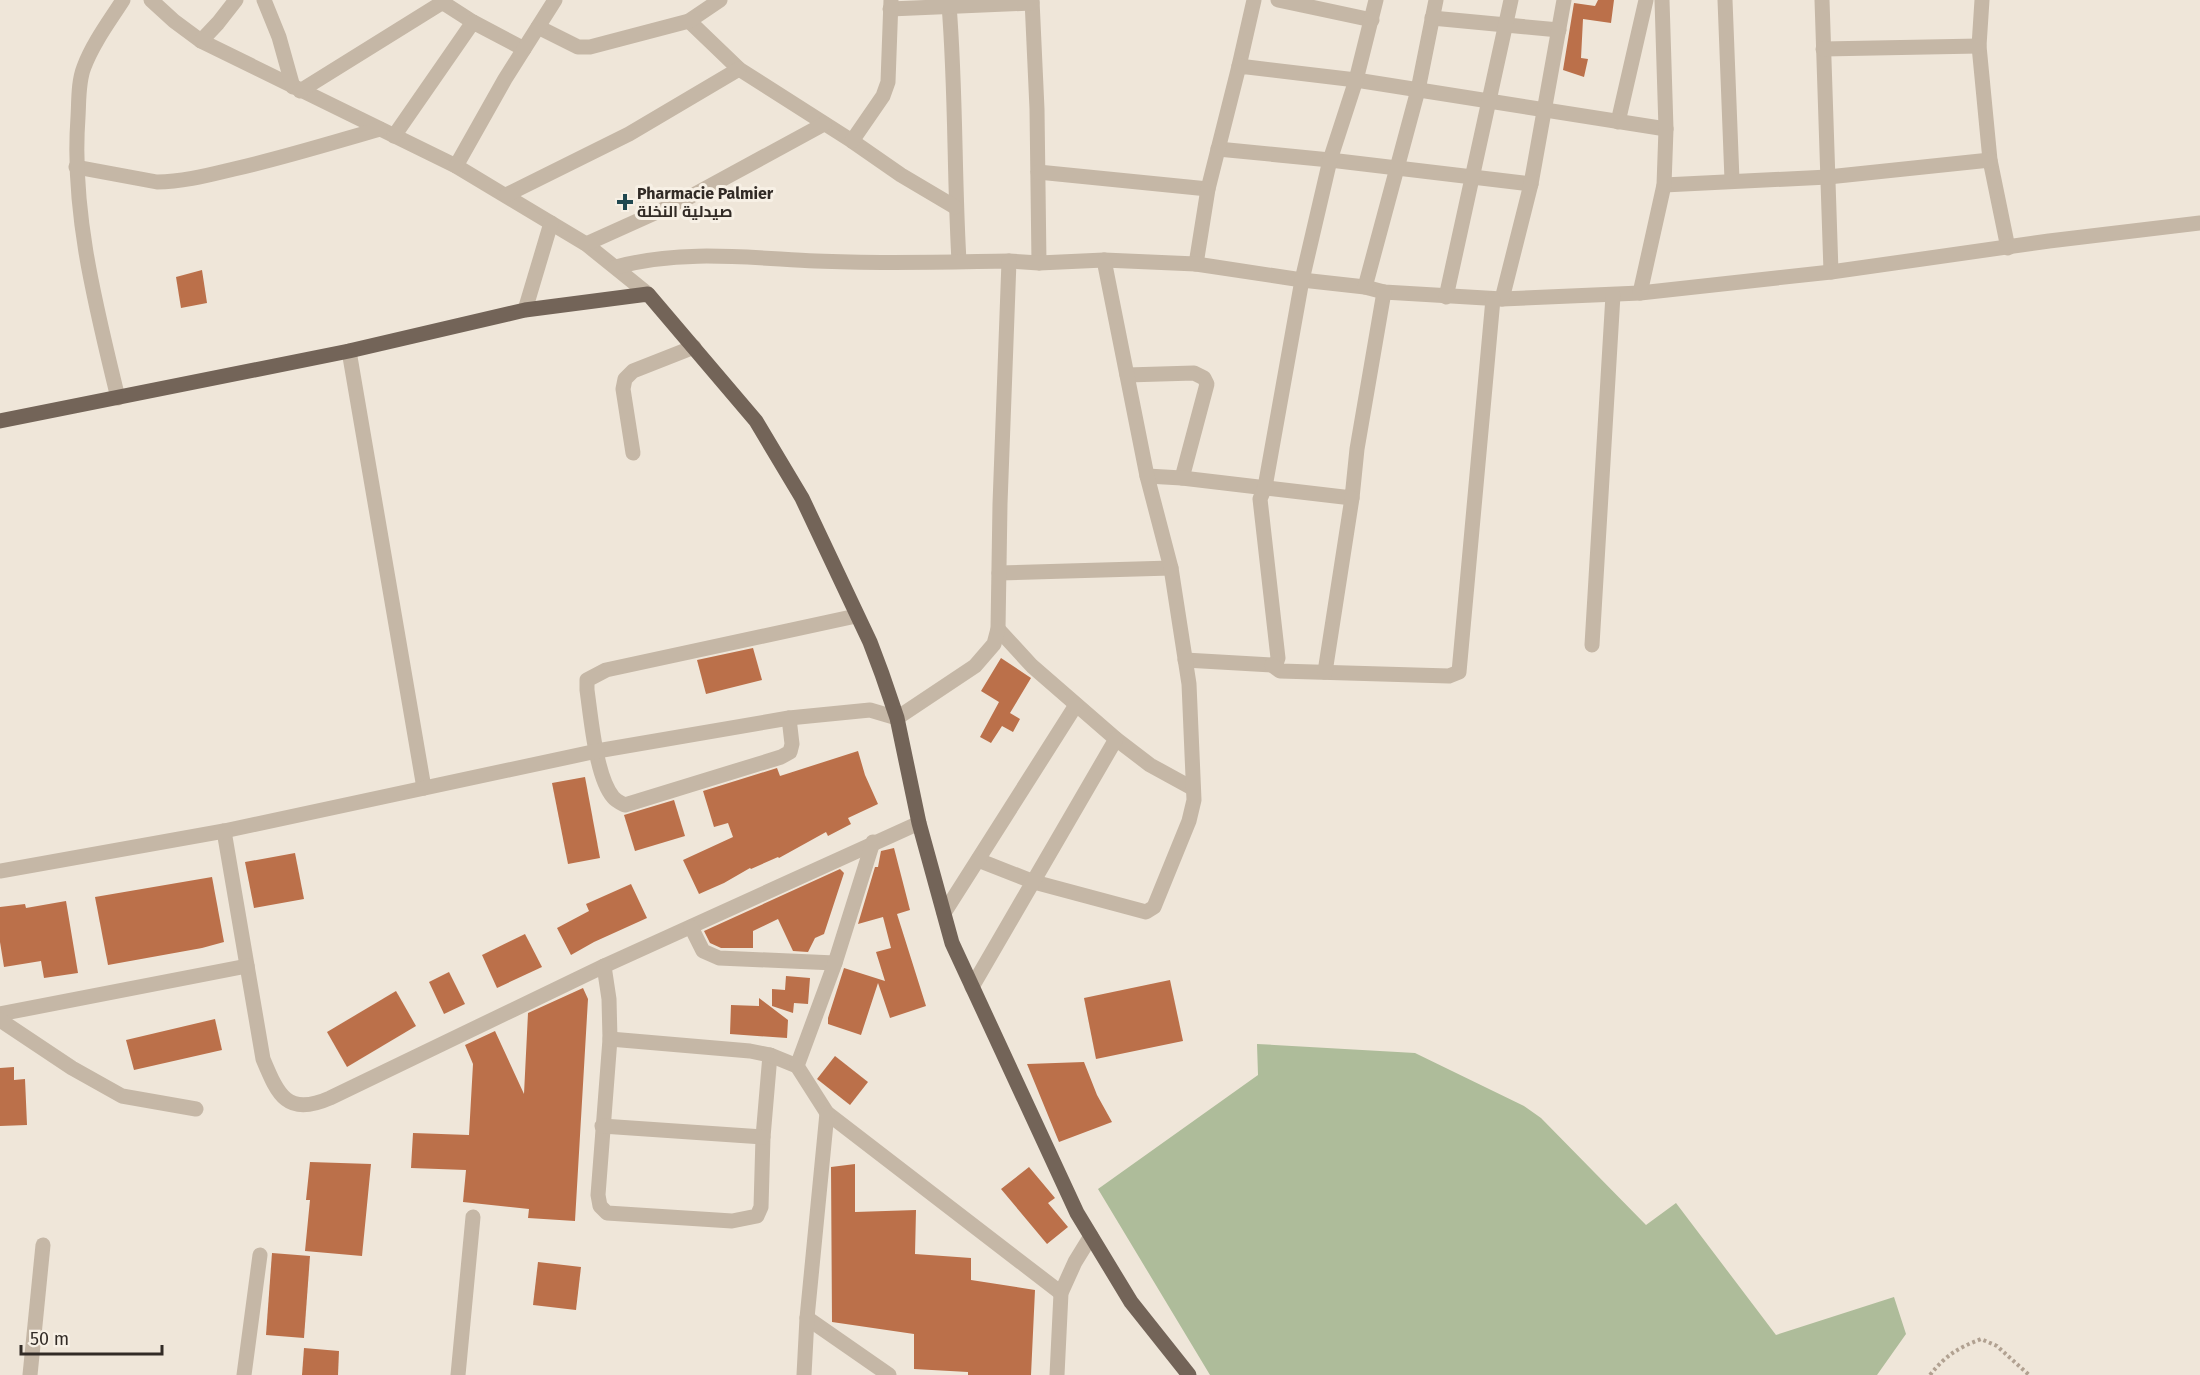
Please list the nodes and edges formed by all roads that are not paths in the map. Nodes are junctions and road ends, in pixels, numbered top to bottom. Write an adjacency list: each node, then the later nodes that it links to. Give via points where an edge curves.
1 (123, 0): 49 (street, via 96,41 83,70)
2 (151, 0): 28 (street)
3 (236, 0): 28 (street)
4 (264, 0): 35 (street)
5 (555, 0): 26 (street)
6 (720, 0): 23 (street)
7 (1254, 0): 32 (street)
8 (1278, 0): 22 (street)
9 (1376, 0): 22 (street)
10 (1436, 0): 21 (street)
11 (1511, 0): 25 (street)
12 (1564, 0): 27 (street)
13 (1646, 0): 39 (street)
14 (1662, 0): 42 (street)
15 (1725, 0): 54 (street)
16 (1821, 0): 31 (street)
17 (1982, 0): 29 (street)
18 (1032, 2): 20 (street); 51 (street)
19 (891, 4): 20 (street); 44 (street, via 888,82 883,96)
20 (948, 5): 59 (street, via 953,57)
21 (1432, 18): 25 (street); 36 (street)
22 (1372, 20): 34 (street)
23 (689, 21): 26 (street, via 590,47 578,47); 33 (street)
24 (473, 22): 30 (street); 35 (street, via 440,4); 43 (street)
25 (1507, 26): 27 (street); 37 (street)
26 (538, 27): 30 (street)
27 (1559, 30): 38 (street)
28 (201, 41): 35 (street)
29 (1979, 46): 31 (street); 47 (street)
30 (524, 49): 48 (street)
31 (1823, 49): 53 (street)
32 (1239, 66): 34 (street); 45 (street)
33 (739, 69): 40 (street); 58 (street, via 629,134)
34 (1356, 80): 36 (street); 46 (street)
35 (297, 89): 41 (street)
36 (1418, 90): 37 (street); 50 (street)
37 (1490, 101): 38 (street); 52 (street)
38 (1545, 110): 39 (street); 55 (street)
39 (1618, 122): 42 (street)
40 (824, 124): 44 (street); 62 (street, via 686,199)
41 (380, 129): 43 (street); 49 (street, via 208,176 168,182)
42 (1666, 129): 56 (street)
43 (394, 136): 48 (street)
44 (852, 141): 59 (street)
45 (1218, 149): 46 (street); 57 (street)
46 (1330, 160): 50 (street); 71 (street)
47 (1990, 160): 53 (street); 63 (street)
48 (456, 166): 58 (street)
49 (76, 167): 83 (street, via 82,224)
50 (1397, 168): 52 (street); 72 (street)
51 (1038, 172): 57 (street); 67 (street)
52 (1473, 177): 55 (street); 77 (street)
53 (1828, 177): 54 (street); 70 (street)
54 (1732, 180): 56 (street)
55 (1531, 184): 78 (street)
56 (1664, 185): 74 (street)
57 (1208, 189): 68 (street)
58 (506, 195): 60 (street)
59 (955, 207): 65 (street)
60 (551, 223): 62 (street); 79 (street)
61 (2200, 223): 63 (street)
62 (586, 244): 69 (street)
63 (2008, 248): 70 (street)
64 (1104, 260): 67 (street); 68 (street); 82 (street)
65 (958, 261): 66 (street); 69 (street, via 681,257)
66 (1009, 261): 67 (street); 91 (street)
67 (1039, 263)
68 (1196, 264): 71 (street)
69 (616, 267): 75 (street)
70 (1831, 272): 74 (street)
71 (1302, 280): 72 (street); 88 (street)
72 (1365, 286): 73 (street)
73 (1384, 292): 77 (street); 89 (street)
74 (1640, 293): 76 (street)
75 (648, 294): 79 (main road); 80 (main road)
76 (1613, 295): 78 (street); 94 (street)
77 (1446, 297): 78 (street)
78 (1497, 299): 97 (street, via 1459,672 1449,676)
79 (525, 310): 81 (main road)
80 (694, 347): 85 (street, via 633,371 625,379 623,389); 92 (main road, via 756,422 802,498)
81 (349, 351): 83 (main road); 103 (street)
82 (1127, 375): 86 (street); 87 (street, via 1194,373 1204,378 1207,384)
83 (118, 398): 84 (main road)
84 (0, 422)
85 (633, 453)
86 (1147, 476): 87 (street); 90 (street)
87 (1182, 478): 88 (street)
88 (1265, 487): 89 (street); 96 (street, via 1260,499 1278,658)
89 (1352, 498): 97 (street)
90 (1171, 568): 91 (street); 95 (street)
91 (999, 573): 93 (street)
92 (856, 616): 100 (main road, via 870,642); 102 (street, via 594,675 587,681 586,690)
93 (998, 628): 98 (street, via 1032,666); 100 (street, via 994,644 975,666)
94 (1592, 645)
95 (1185, 660): 96 (street); 104 (street, via 1192,732)
96 (1272, 665): 97 (street, via 1280,671)
97 (1325, 672)
98 (1076, 705): 101 (street); 108 (street)
99 (789, 718): 100 (street, via 870,710); 102 (street); 102 (street, via 792,744 790,752 782,757 625,805 615,800 606,787)
100 (897, 718): 105 (main road)
101 (1116, 739): 104 (street, via 1150,765); 110 (street)
102 (597, 751): 103 (street)
103 (424, 788): 106 (street)
104 (1192, 788): 110 (street, via 1194,800 1189,821 1152,910 1139,912)
105 (919, 822): 107 (street); 111 (main road)
106 (224, 831): 109 (street); 114 (street)
107 (873, 842): 112 (street); 113 (street)
108 (978, 860): 110 (street); 111 (street)
109 (0, 871)
110 (1034, 882): 116 (street)
111 (944, 913): 116 (main road, via 952,943)
112 (691, 927): 113 (street, via 703,951 719,958); 115 (street)
113 (835, 963): 121 (street)
114 (247, 966): 115 (street, via 263,1059 276,1090 295,1105 330,1098); 117 (street)
115 (604, 966): 119 (street)
116 (972, 987): 127 (main road, via 1064,1187)
117 (0, 1014)
118 (0, 1020): 122 (street, via 122,1096)
119 (610, 1040): 120 (street); 124 (street)
120 (770, 1055): 121 (street); 125 (street)
121 (797, 1066): 123 (street)
122 (196, 1109)
123 (826, 1113): 130 (street); 131 (street)
124 (602, 1126): 125 (street); 125 (street, via 597,1195 607,1213 732,1221 757,1216 761,1207)
125 (763, 1137)
126 (473, 1217): 134 (street)
127 (1091, 1236): 130 (street); 138 (main road, via 1131,1302)
128 (43, 1245): 132 (street)
129 (260, 1255): 133 (street)
130 (1061, 1293): 137 (street)
131 (807, 1318): 135 (street); 136 (street)
132 (30, 1375)
133 (244, 1375)
134 (458, 1375)
135 (804, 1375)
136 (889, 1375)
137 (1057, 1375)
138 (1189, 1375)

